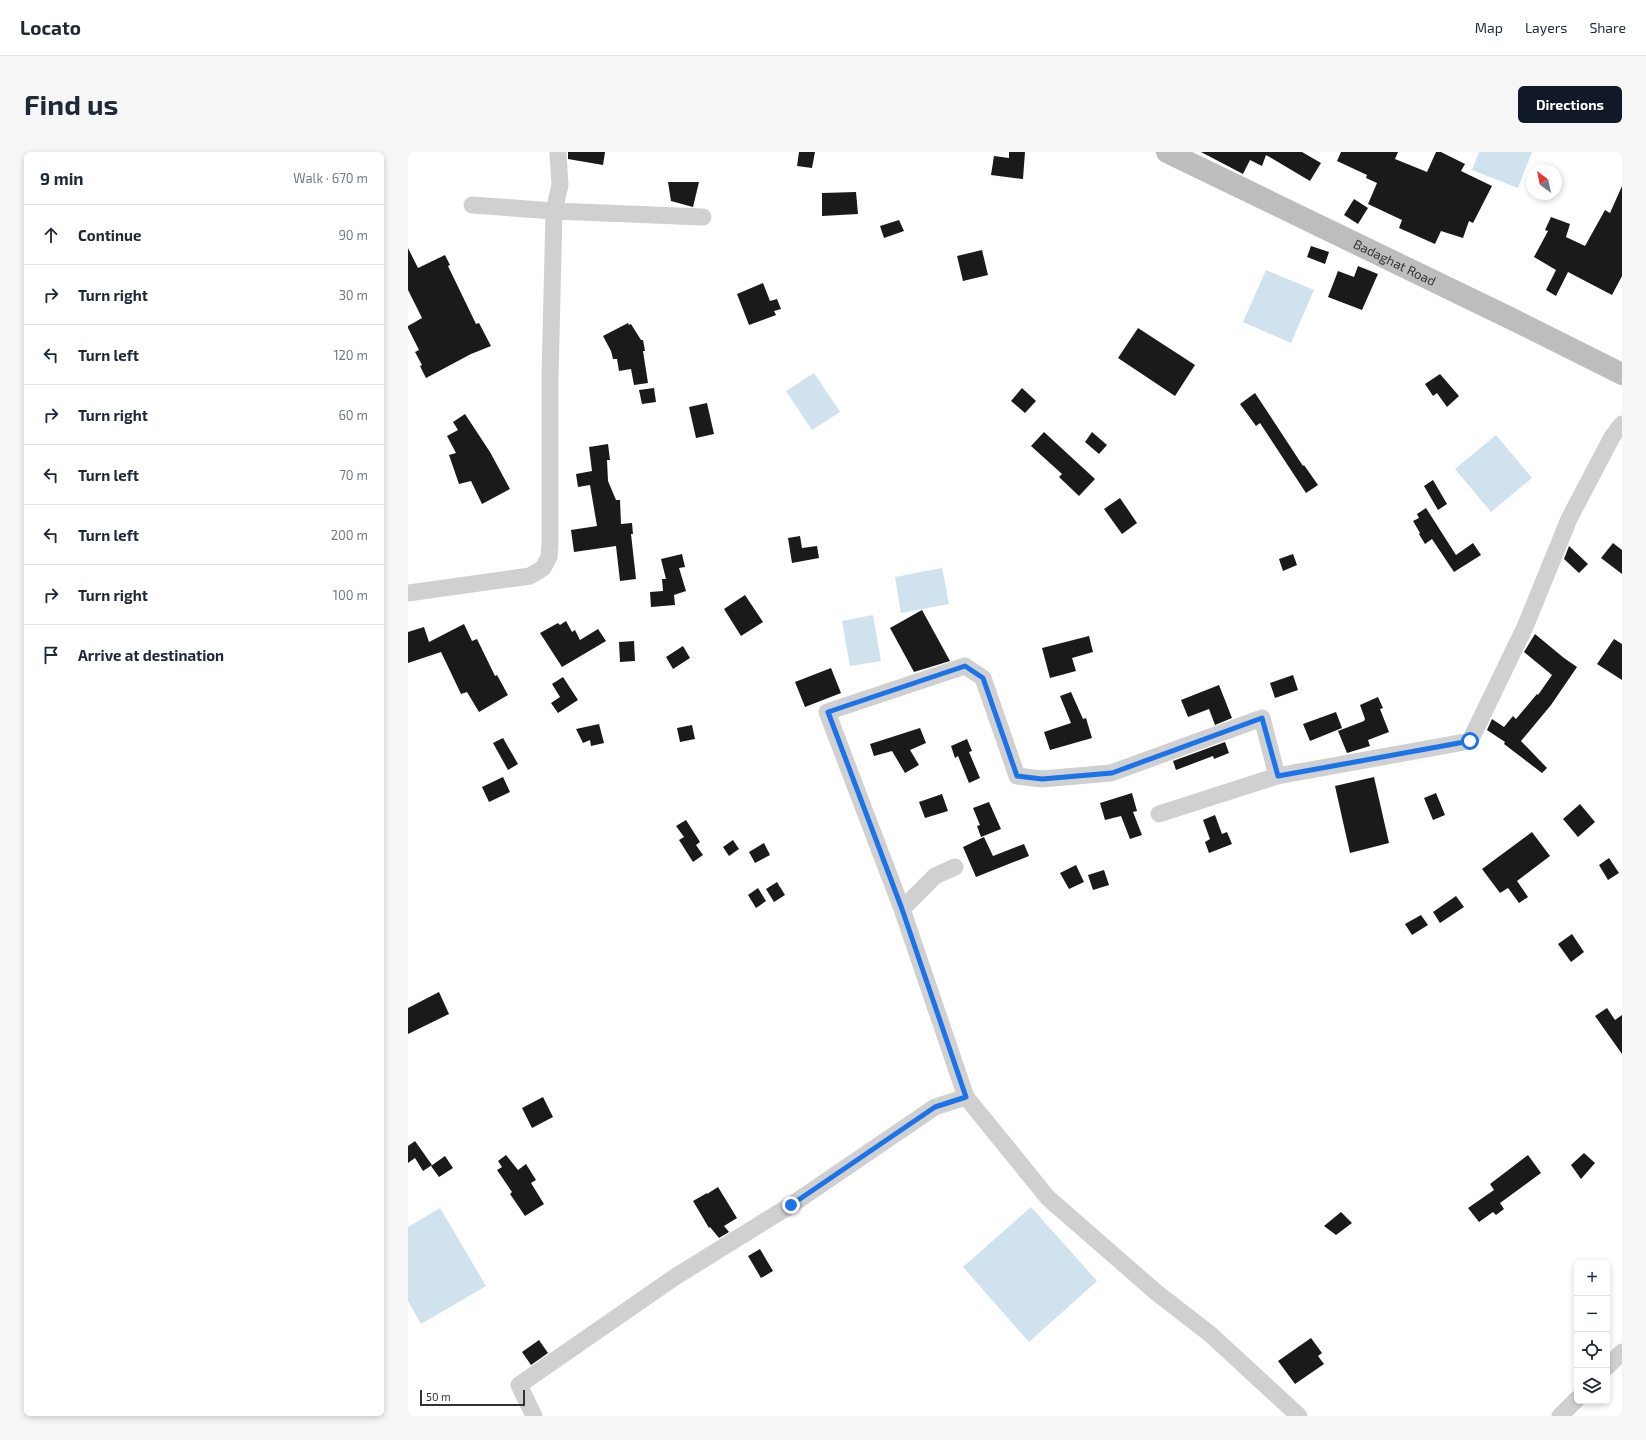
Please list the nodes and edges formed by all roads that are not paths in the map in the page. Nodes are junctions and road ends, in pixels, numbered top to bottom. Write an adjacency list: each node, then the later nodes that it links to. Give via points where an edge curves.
1 (558, 152): 5 (street, via 560,185)
2 (1167, 152): 3 (main road, Badaghat Road)
3 (1193, 158): 7 (main road, Badaghat Road)
4 (472, 205): 5 (street)
5 (554, 211): 6 (street); 9 (street, via 549,557 543,568 530,576)
6 (703, 217)
7 (1622, 374)
8 (1622, 424): 10 (street, via 1569,519 1525,627 1470,741)
9 (408, 593)
10 (1278, 776): 11 (street); 13 (street, via 1262,718 1112,773 1042,779 1017,776 983,678 965,666 828,712)
11 (1159, 814)
12 (955, 867): 13 (street, via 935,876)
13 (902, 909): 14 (street)
14 (966, 1097): 18 (street, via 935,1107 791,1205 675,1277 519,1385); 19 (street, via 1048,1198 1157,1293 1210,1334)
15 (1622, 1352): 16 (street)
16 (1610, 1364)
17 (1574, 1402): 20 (street)
18 (534, 1416)
19 (1299, 1416)
20 (1560, 1416)

